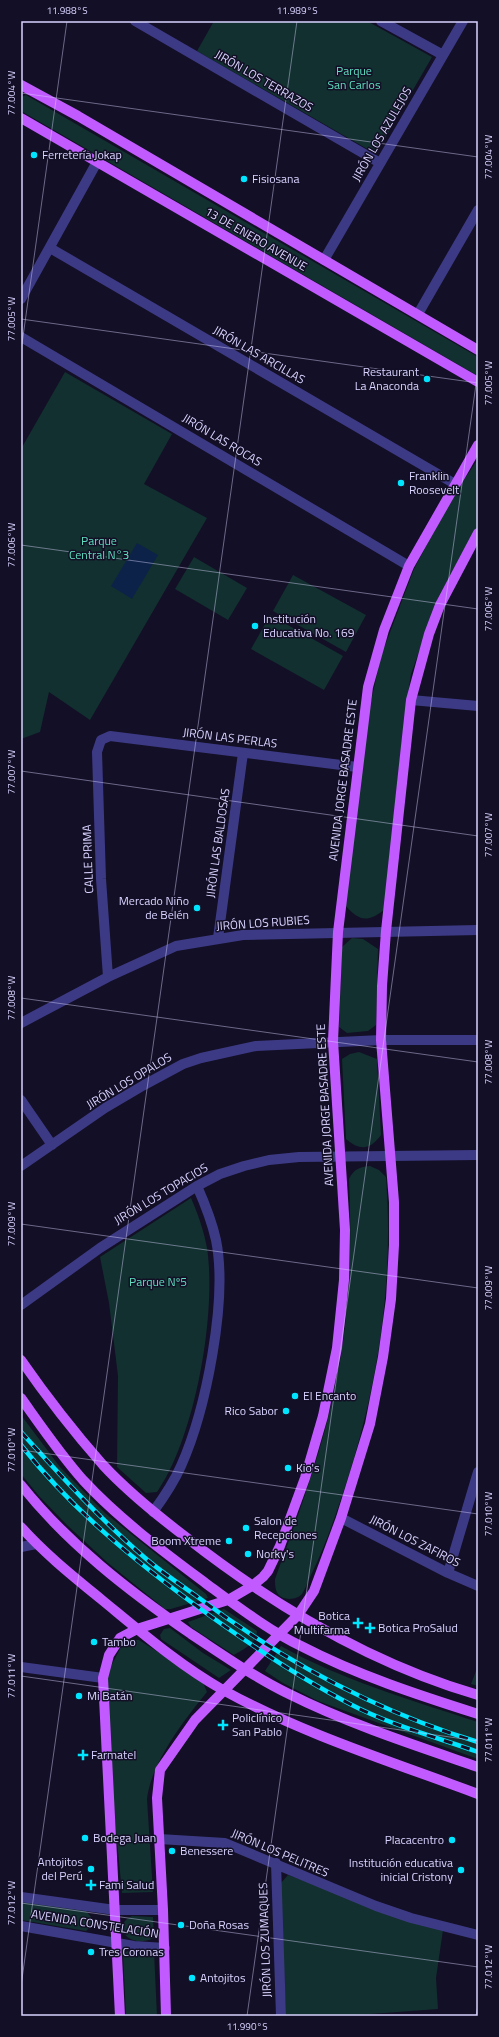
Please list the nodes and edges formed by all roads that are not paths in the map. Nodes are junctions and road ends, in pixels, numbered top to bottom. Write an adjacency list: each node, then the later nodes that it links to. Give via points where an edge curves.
1 (135, 21): 8 (street, JIRÓN LOS TERRAZOS)
2 (381, 21): 4 (street)
3 (463, 21): 4 (street, JIRÓN LOS AZULEJOS)
4 (443, 55): 8 (street, JIRÓN LOS AZULEJOS)
5 (21, 85): 11 (main road, 13 DE ENERO AVENUE)
6 (21, 118): 7 (main road, 13 DE ENERO AVENUE)
7 (97, 162): 10 (street); 16 (main road, 13 DE ENERO AVENUE)
8 (380, 163): 11 (street, JIRÓN LOS AZULEJOS)
9 (478, 210): 13 (street)
10 (50, 248): 12 (street); 18 (street, JIRÓN LAS ARCILLAS)
11 (324, 260): 13 (main road, 13 DE ENERO AVENUE)
12 (21, 298)
13 (418, 314): 15 (main road, 13 DE ENERO AVENUE)
14 (21, 337): 20 (street, JIRÓN LAS ROCAS)
15 (478, 350)
16 (478, 382)
17 (478, 445): 18 (main road, AVENIDA JORGE BASADRE ESTE)
18 (455, 484): 20 (main road, AVENIDA JORGE BASADRE ESTE)
19 (477, 538): 21 (main road, via 440,605 429,634)
20 (409, 566): 25 (main road, AVENIDA JORGE BASADRE ESTE, via 376,652 368,687)
21 (411, 700): 22 (street); 27 (main road)
22 (478, 706)
23 (100, 740): 24 (street, JIRÓN LAS PERLAS, via 110,736); 30 (street, CALLE PRIMA, via 97,752 101,879)
24 (243, 753): 25 (street, JIRÓN LAS PERLAS); 29 (street, JIRÓN LAS BALDOSAS)
25 (357, 767): 28 (main road, AVENIDA JORGE BASADRE ESTE)
26 (478, 930): 27 (street, JIRÓN LOS RUBIES)
27 (386, 931): 28 (street, JIRÓN LOS RUBIES); 32 (main road)
28 (338, 932): 29 (street, JIRÓN LOS RUBIES); 34 (main road, AVENIDA JORGE BASADRE ESTE)
29 (218, 938): 30 (street, JIRÓN LOS RUBIES, via 176,946)
30 (108, 977): 31 (street, JIRÓN LOS RUBIES)
31 (21, 1024)
32 (381, 1040): 33 (street, JIRÓN LOS OPALOS); 34 (street, JIRÓN LOS OPALOS); 37 (main road)
33 (478, 1040)
34 (333, 1041): 36 (street, JIRÓN LOS OPALOS, via 256,1046 183,1064 105,1108); 39 (main road, AVENIDA JORGE BASADRE ESTE)
35 (21, 1100): 36 (street)
36 (52, 1145): 40 (street, JIRÓN LOS OPALOS)
37 (389, 1155): 38 (street, JIRÓN LOS TOPACIOS); 39 (street, JIRÓN LOS TOPACIOS); 48 (main road, via 394,1202 391,1299 373,1411)
38 (478, 1155)
39 (340, 1157): 41 (street, JIRÓN LOS TOPACIOS, via 269,1160 220,1174); 53 (main road, AVENIDA JORGE BASADRE ESTE, via 345,1230 337,1348 323,1416 305,1478 268,1571)
40 (21, 1166)
41 (197, 1186): 42 (street, JIRÓN LOS TOPACIOS, via 100,1248); 47 (street, via 211,1221 219,1265 212,1356 205,1391 181,1465 168,1491)
42 (21, 1305)
43 (21, 1360): 47 (main road, via 39,1387 103,1465)
44 (21, 1398): 55 (main road, via 83,1480 160,1550)
45 (478, 1472): 52 (street)
46 (21, 1485): 57 (main road, via 73,1542 122,1584)
47 (153, 1512): 53 (main road, via 223,1567)
48 (341, 1518): 52 (street, JIRÓN LOS ZAFIROS); 56 (main road, via 314,1591)
49 (21, 1527): 50 (main road)
50 (36, 1544): 51 (street); 58 (main road)
51 (21, 1547)
52 (448, 1573): 54 (street, JIRÓN LOS ZAFIROS)
53 (252, 1586): 55 (main road, AVENIDA JORGE BASADRE ESTE); 56 (main road)
54 (478, 1586)
55 (228, 1600): 57 (main road, AVENIDA JORGE BASADRE ESTE); 59 (main road)
56 (298, 1615): 59 (main road); 64 (main road, via 407,1670)
57 (169, 1618): 58 (main road, AVENIDA JORGE BASADRE ESTE); 61 (main road)
58 (137, 1629): 62 (main road, AVENIDA JORGE BASADRE ESTE, via 120,1638 109,1656); 63 (main road, via 178,1661)
59 (280, 1634): 61 (main road); 65 (main road, via 299,1646 344,1666)
60 (21, 1667): 62 (street)
61 (244, 1669): 63 (main road); 66 (main road, via 290,1695 342,1718)
62 (103, 1678): 71 (main road, AVENIDA JORGE BASADRE ESTE)
63 (224, 1690): 67 (main road, via 294,1723); 68 (main road, via 195,1720 160,1770 157,1798)
64 (478, 1696)
65 (478, 1714)
66 (478, 1767)
67 (478, 1794)
68 (159, 1839): 69 (street, JIRÓN LOS PELITRES, via 225,1842); 72 (main road)
69 (276, 1863): 74 (street, JIRÓN LOS PELITRES, via 376,1906); 79 (street, JIRÓN LOS ZUMAQUES)
70 (21, 1897): 71 (street, AVENIDA CONSTELACIÓN)
71 (115, 1910): 72 (street, AVENIDA CONSTELACIÓN); 75 (main road, AVENIDA JORGE BASADRE ESTE)
72 (163, 1910): 76 (main road)
73 (21, 1926): 75 (street, AVENIDA CONSTELACIÓN)
74 (478, 1935)
75 (117, 1942): 76 (street, AVENIDA CONSTELACIÓN); 77 (main road, AVENIDA JORGE BASADRE ESTE)
76 (165, 1948): 78 (main road)
77 (120, 2016)
78 (166, 2016)
79 (281, 2016)

